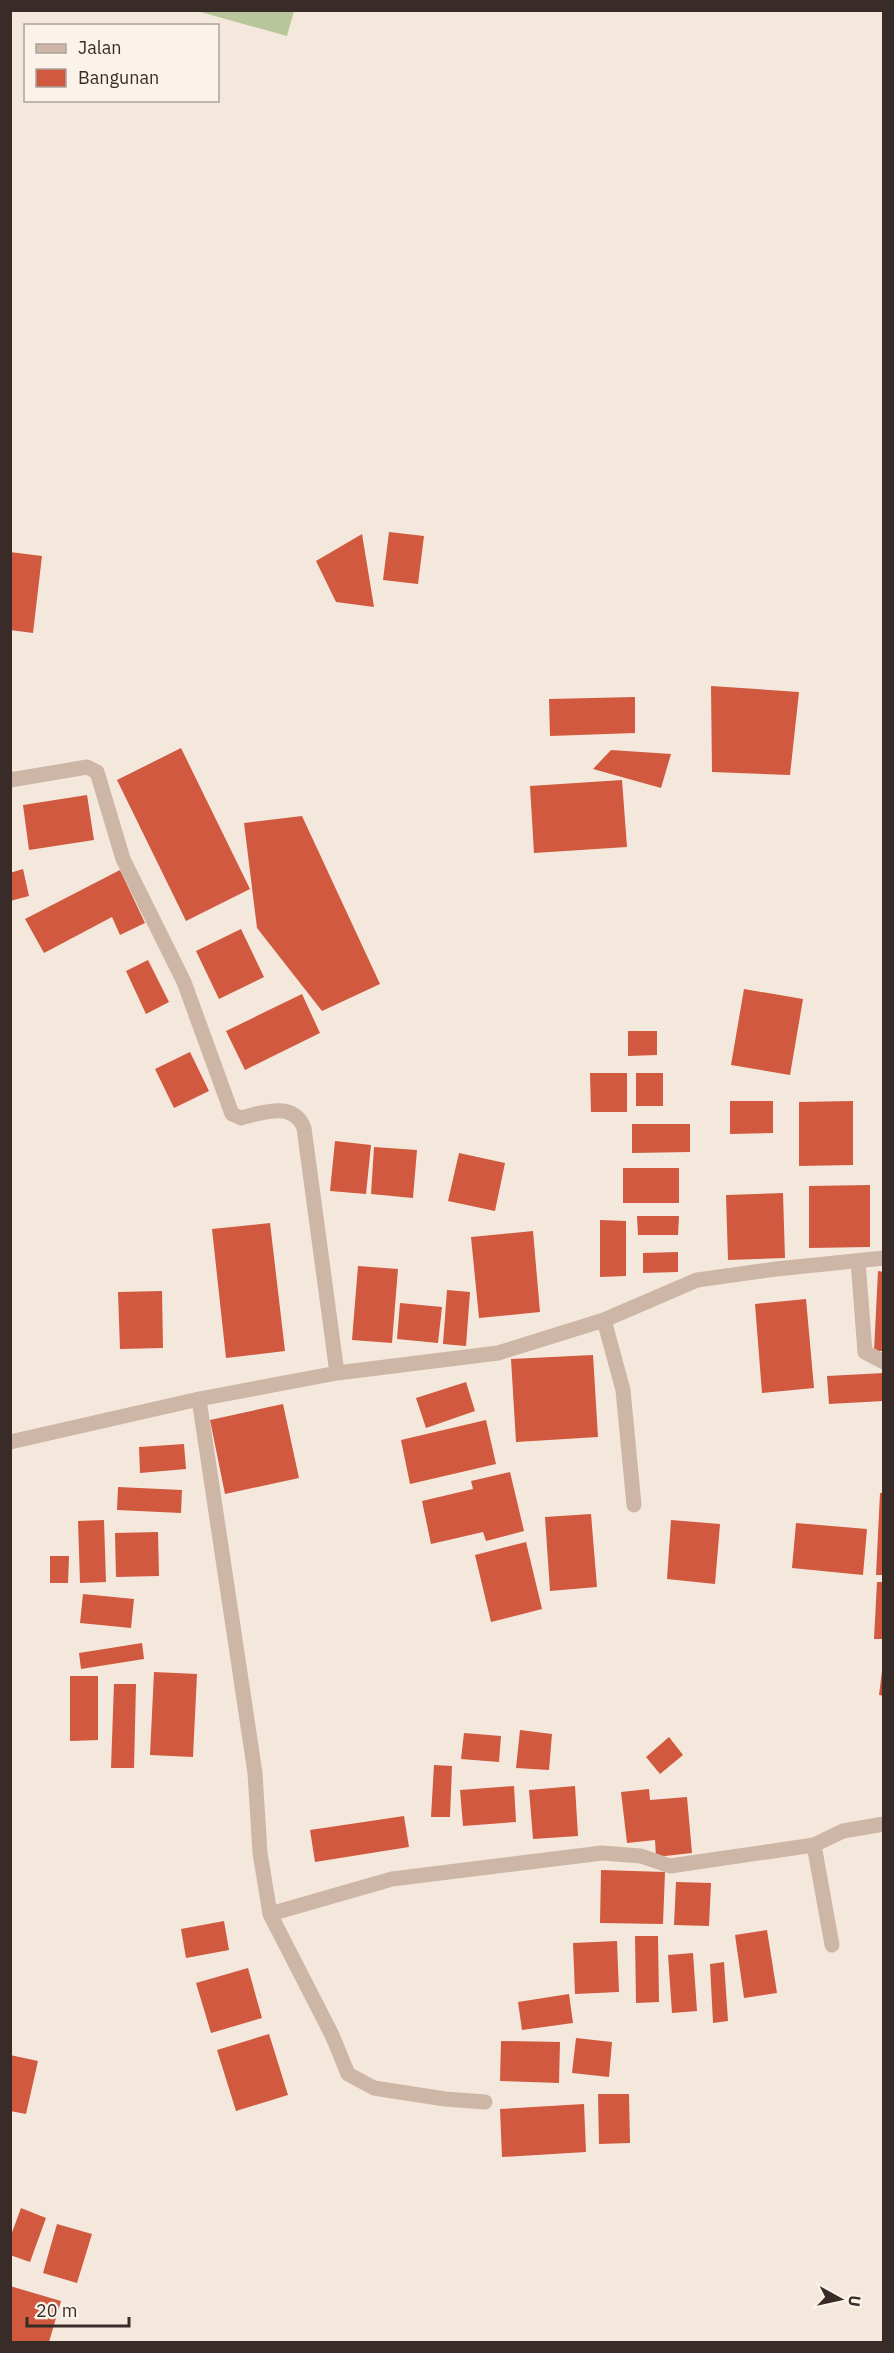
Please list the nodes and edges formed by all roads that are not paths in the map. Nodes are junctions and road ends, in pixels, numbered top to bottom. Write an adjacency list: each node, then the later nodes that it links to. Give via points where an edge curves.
1 (10, 780): 6 (street, via 87,767 97,772 123,859 184,982 232,1114 241,1118 265,1112 292,1112 301,1119)
2 (884, 1258): 3 (street)
3 (858, 1261): 4 (street, via 697,1280); 5 (street, via 866,1352)
4 (604, 1320): 6 (street, via 498,1353); 9 (street, via 623,1390)
5 (884, 1362)
6 (337, 1373): 7 (street)
7 (199, 1399): 8 (street); 12 (street, via 255,1773 260,1853)
8 (10, 1442)
9 (634, 1505)
10 (884, 1824): 11 (street, via 843,1831)
11 (814, 1845): 12 (street, via 670,1866 641,1856 602,1853 462,1870 392,1879); 13 (street)
12 (270, 1914): 14 (street, via 348,2074 374,2088)
13 (832, 1945)
14 (485, 2102)

